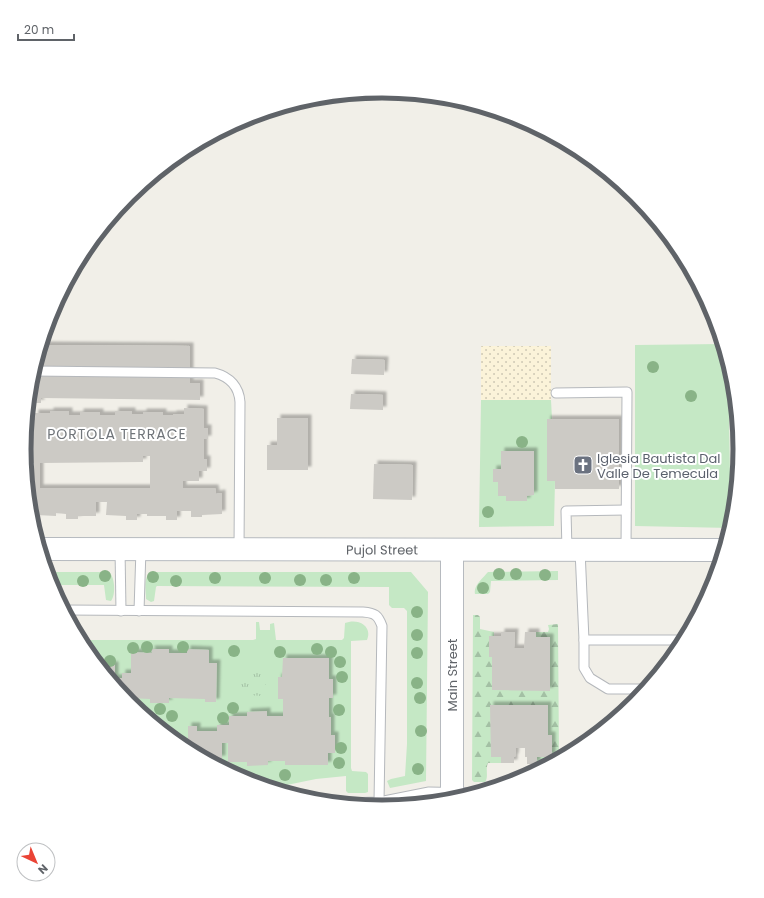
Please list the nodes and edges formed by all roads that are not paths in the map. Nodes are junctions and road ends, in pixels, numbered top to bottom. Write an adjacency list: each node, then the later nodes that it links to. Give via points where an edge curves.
1 (40, 371): 6 (lane, via 215,373 228,379 236,387 240,402)
2 (556, 393): 3 (lane, via 627,392)
3 (626, 510): 8 (lane, via 566,511); 9 (lane)
4 (46, 549): 5 (street, Pujol Street)
5 (130, 549): 6 (street, Pujol Street); 12 (lane); 13 (lane)
6 (239, 549): 7 (street, Pujol Street)
7 (452, 550): 8 (street, Pujol Street); 17 (street, Main Street)
8 (573, 550): 9 (street, Pujol Street); 14 (lane)
9 (626, 550): 10 (street, Pujol Street)
10 (718, 550)
11 (70, 610): 12 (lane)
12 (121, 611): 13 (lane)
13 (139, 611): 19 (lane, via 373,613 380,619 382,626)
14 (584, 640): 15 (lane); 16 (lane, via 584,668 590,678 608,689)
15 (677, 640)
16 (638, 689)
17 (452, 793)
18 (441, 795): 20 (lane, via 429,792)
19 (379, 800)
20 (391, 800)

